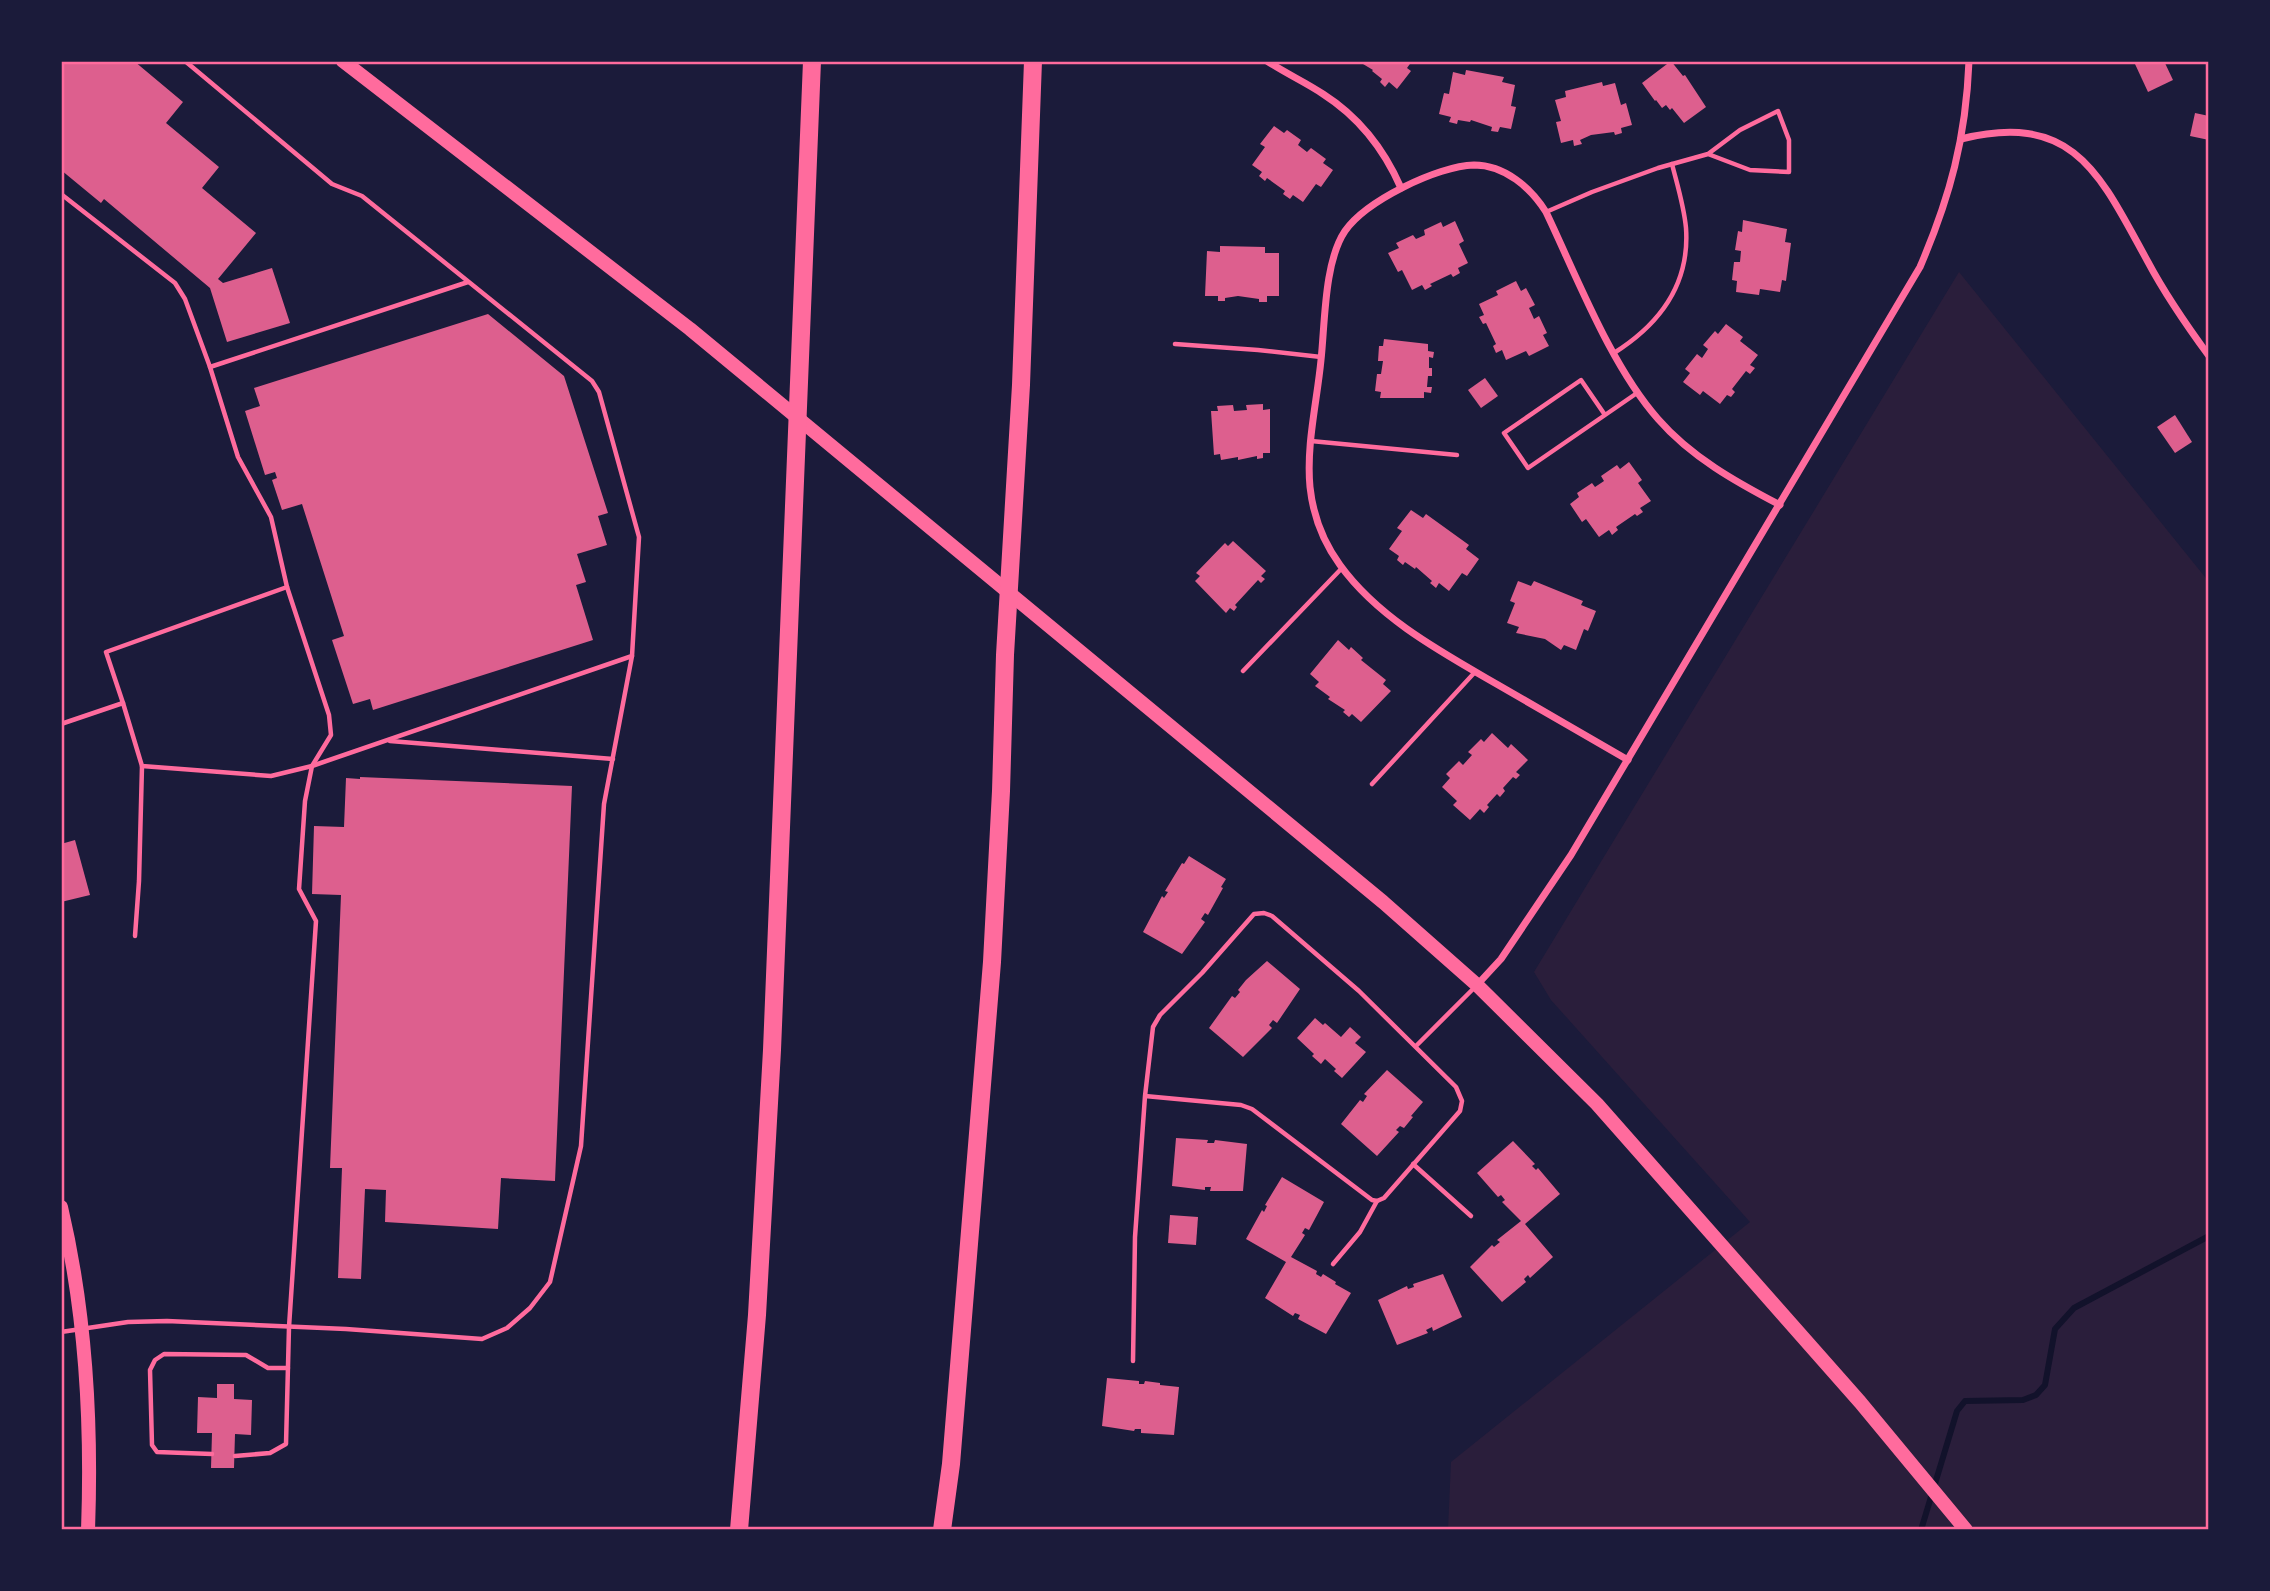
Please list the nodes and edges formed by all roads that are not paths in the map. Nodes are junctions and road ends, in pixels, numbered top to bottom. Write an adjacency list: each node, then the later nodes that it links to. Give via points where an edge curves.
1 (185, 61): 13 (lane, via 332,184 362,196)
2 (344, 61): 38 (main road, via 690,329 1112,676)
3 (812, 61): 54 (highway, via 772,1050)
4 (1033, 61): 55 (highway, via 992,949)
5 (1267, 61): 10 (street, via 1345,109 1380,147)
6 (1969, 61): 7 (street)
7 (1961, 139): 16 (street, via 2013,131 2044,136 2075,153 2109,191 2152,270); 23 (street, via 1950,190 1920,267)
8 (1709, 154): 8 (lane, via 1740,130 1778,111 1789,140 1789,172 1750,170); 9 (lane)
9 (1672, 164): 12 (lane); 15 (lane, via 1686,228 1683,265 1653,324)
10 (1401, 188): 12 (street, via 1431,175 1475,165 1514,177); 17 (street, via 1346,230 1335,251)
11 (61, 194): 18 (lane, via 175,283)
12 (1546, 212): 15 (street)
13 (468, 282): 18 (lane); 26 (lane, via 592,381 599,392 639,537)
14 (1175, 344): 17 (lane)
15 (1614, 353): 19 (street)
16 (2209, 356)
17 (1322, 358): 21 (street)
18 (210, 368): 25 (lane, via 238,457 271,517)
19 (1638, 393): 20 (lane); 23 (street, via 1680,442 1742,486)
20 (1605, 415): 20 (lane, via 1528,468 1504,433 1581,380)
21 (1311, 441): 22 (lane); 24 (street, via 1315,515)
22 (1457, 455)
23 (1780, 505): 33 (street)
24 (1342, 568): 27 (lane); 28 (street, via 1409,631)
25 (287, 587): 29 (lane, via 106,652); 35 (lane, via 329,715 331,735)
26 (632, 656): 31 (lane); 32 (lane)
27 (1243, 671)
28 (1476, 672): 33 (street); 36 (lane)
29 (123, 703): 30 (lane); 34 (lane)
30 (61, 724)
31 (387, 740): 32 (lane); 35 (lane)
32 (612, 759): 46 (lane, via 604,804 581,1146 550,1282 507,1328 482,1339)
33 (1628, 760): 38 (street, via 1571,855 1501,959)
34 (142, 766): 35 (lane, via 271,776); 37 (lane)
35 (312, 766): 46 (lane, via 299,889 316,921)
36 (1372, 784)
37 (135, 936)
38 (1477, 985): 39 (lane); 56 (main road, via 1597,1104 1860,1402)
39 (1416, 1046): 40 (lane, via 1272,916 1254,914 1160,1015 1153,1027); 41 (lane, via 1457,1087 1462,1101 1460,1111)
40 (1145, 1096): 42 (lane, via 1252,1109); 49 (lane, via 1135,1237)
41 (1413, 1164): 42 (lane); 44 (lane)
42 (1377, 1201): 45 (lane, via 1360,1232)
43 (61, 1207): 47 (main road)
44 (1471, 1216)
45 (1333, 1264)
46 (289, 1327): 47 (lane, via 167,1321); 50 (lane)
47 (82, 1328): 48 (lane); 53 (main road, via 89,1421)
48 (61, 1332)
49 (1133, 1360)
50 (288, 1368): 51 (lane, via 268,1368 246,1355 164,1354 155,1360 150,1370 152,1445 158,1452); 52 (lane, via 286,1444 270,1453)
51 (212, 1454)
52 (234, 1457)
53 (89, 1530)
54 (739, 1530)
55 (942, 1530)
56 (1966, 1530)

